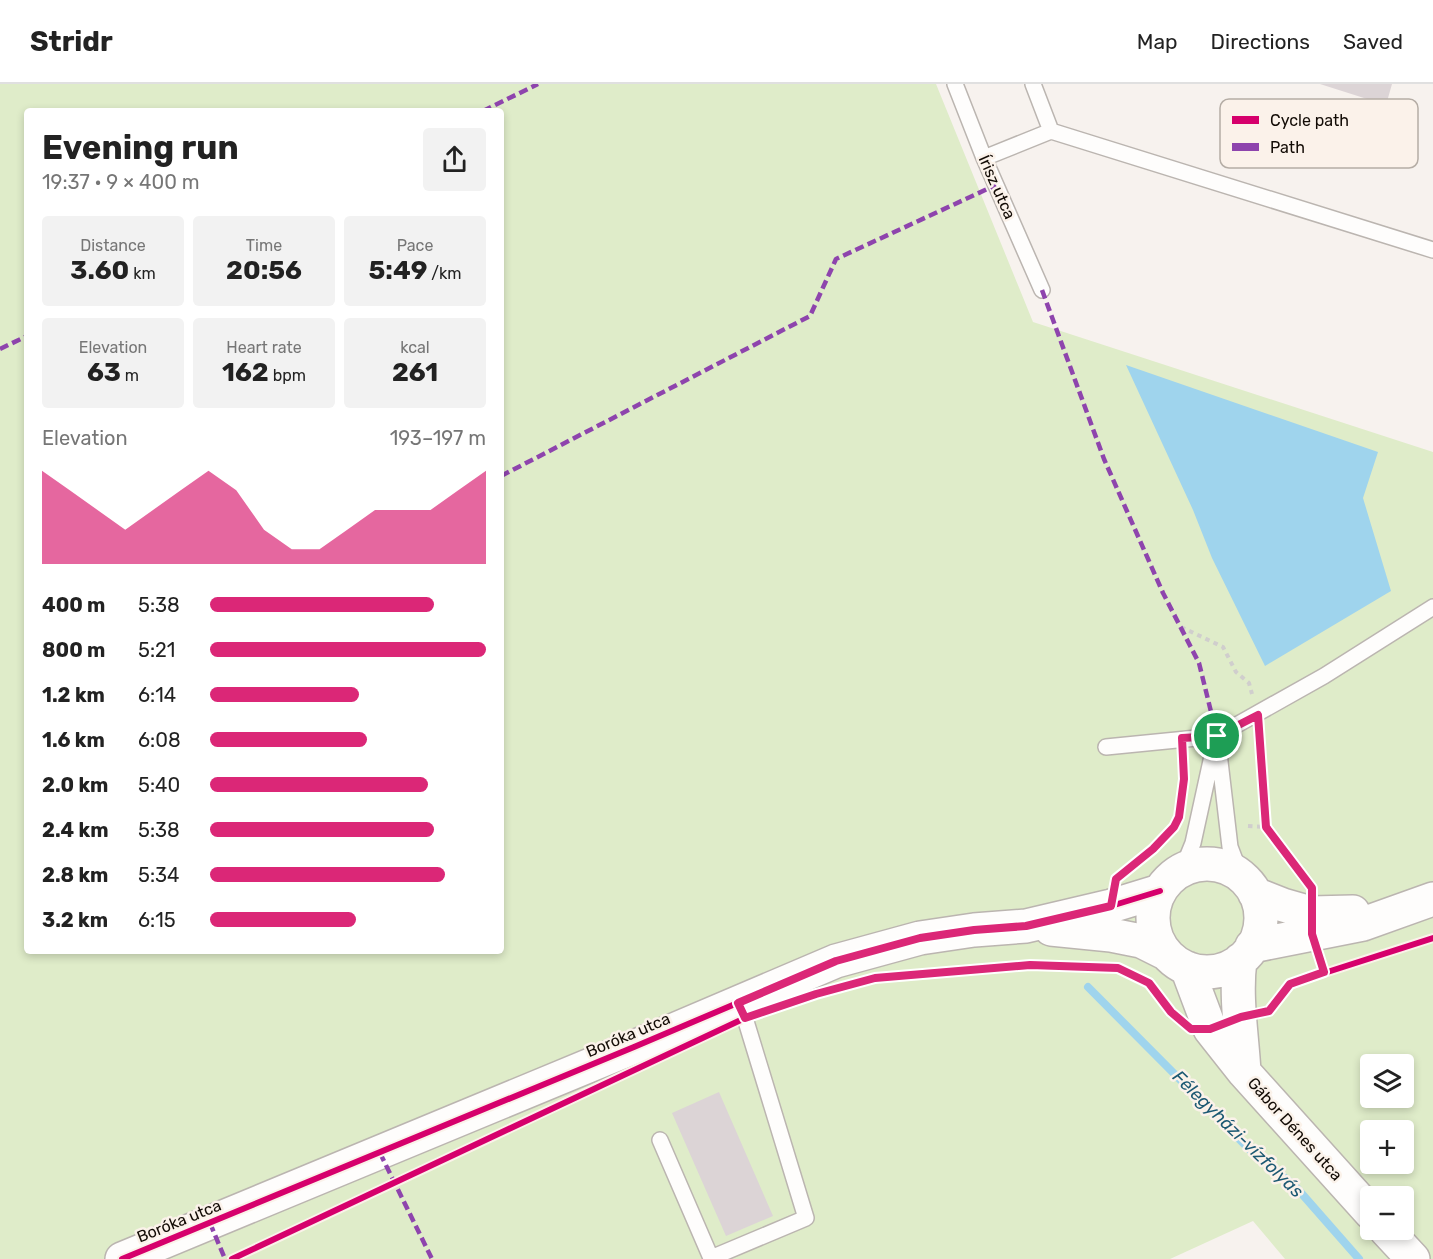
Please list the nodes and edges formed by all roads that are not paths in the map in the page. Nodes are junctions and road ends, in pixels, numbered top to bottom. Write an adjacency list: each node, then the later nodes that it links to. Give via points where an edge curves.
1 (955, 84): 4 (lane, Írisz utca)
2 (1034, 84): 3 (lane)
3 (1051, 130): 4 (lane); 5 (lane)
4 (984, 158): 6 (lane, Írisz utca)
5 (1433, 250)
6 (1042, 290)
7 (1433, 607): 8 (lane, via 1344,664)
8 (1217, 736): 9 (lane); 10 (lane, via 1195,832); 11 (lane, via 1230,847)
9 (1106, 747)
10 (1171, 880): 11 (street, via 1199,864 1217,865); 13 (street, Boróka utca, via 1111,906); 15 (street, via 1154,906 1153,923 1157,939)
11 (1248, 885): 12 (street, via 1283,905 1311,913); 14 (street, via 1258,902 1260,920)
12 (1419, 904): 14 (street, via 1363,924)
13 (1026, 926): 15 (street, Boróka utca, via 1141,941); 16 (street, Boróka utca, via 920,938 836,961)
14 (1246, 953): 15 (street, via 1224,969 1214,971 1196,971); 17 (street, via 1236,986)
15 (1176, 960): 17 (street, Gábor Dénes utca, via 1210,1029)
16 (738, 1003): 18 (lane, via 806,1218 711,1258); 21 (street, Boróka utca)
17 (1244, 1072): 19 (street, Gábor Dénes utca)
18 (660, 1140)
19 (1360, 1201)
20 (1395, 1240): 22 (street)
21 (122, 1259)
22 (1413, 1259)

